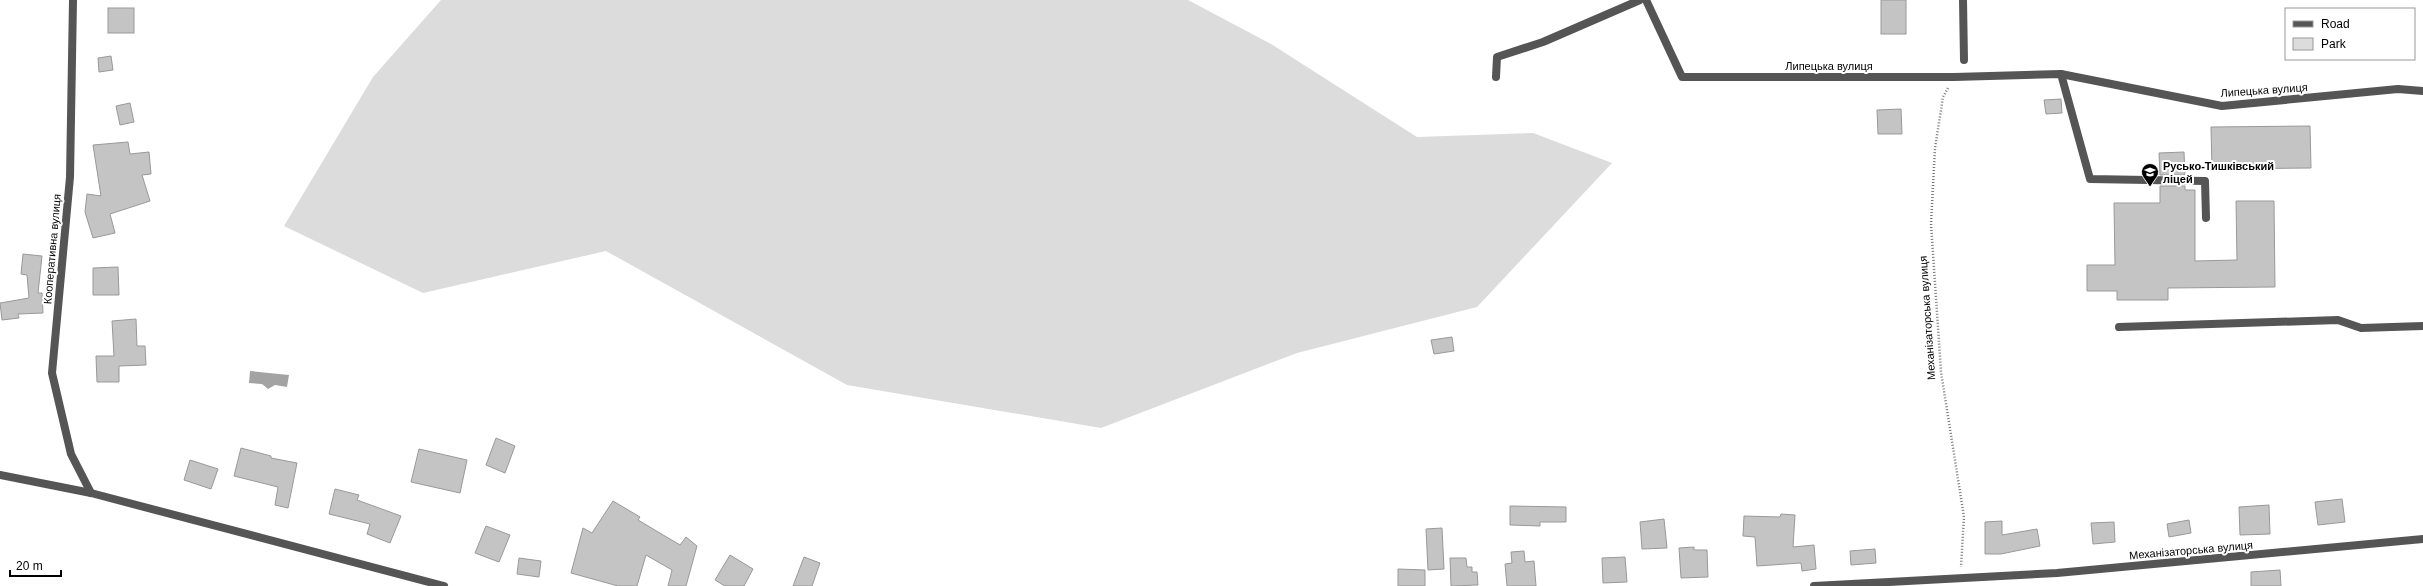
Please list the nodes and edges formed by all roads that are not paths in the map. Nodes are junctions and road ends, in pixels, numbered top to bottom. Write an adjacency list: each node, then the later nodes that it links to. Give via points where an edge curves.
1 (73, 0): 13 (street, Кооперативна вулиця, via 70,177 52,373 71,454)
2 (1640, 0): 7 (street, via 1543,42 1497,57)
3 (1646, 0): 6 (street, Липецька вулиця, via 1682,77 1954,77)
4 (1963, 0): 5 (street)
5 (1964, 60)
6 (2061, 74): 8 (street, Липецька вулиця, via 2222,106 2398,89); 9 (street, via 2090,179 2205,181)
7 (1496, 77)
8 (2423, 91)
9 (2206, 218)
10 (2423, 326): 11 (street, via 2361,328 2338,320)
11 (2119, 327)
12 (0, 475): 13 (street)
13 (90, 493): 15 (street)
14 (2423, 539): 16 (street, Механізаторська вулиця, via 2058,573)
15 (444, 586)
16 (1814, 586)

